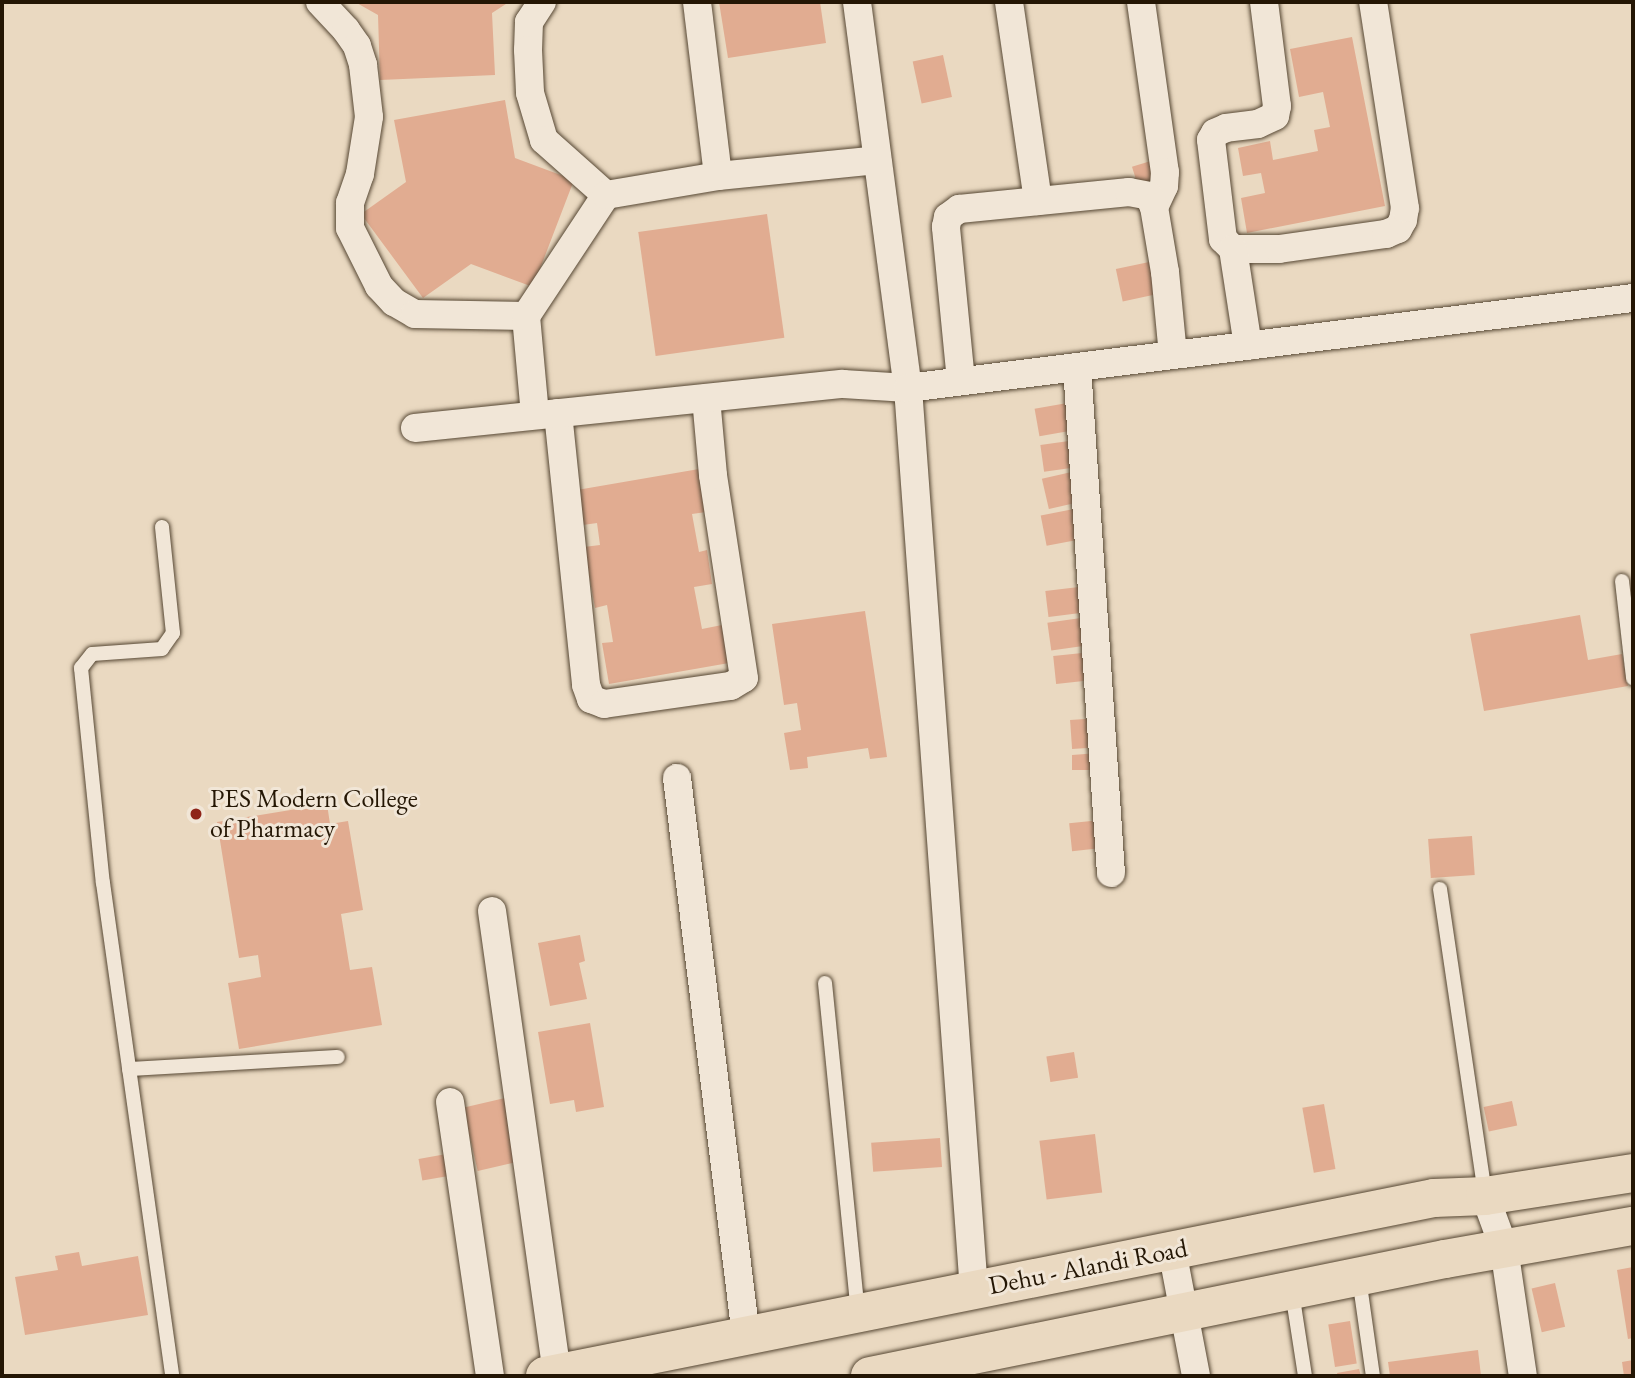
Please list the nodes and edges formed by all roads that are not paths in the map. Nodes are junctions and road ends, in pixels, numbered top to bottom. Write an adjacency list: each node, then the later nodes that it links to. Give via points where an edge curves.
1 (320, 2): 16 (street, via 357,46 363,65 369,117 360,174 349,203 351,228 379,286 415,314)
2 (542, 2): 11 (street, via 529,22 528,50 530,93 544,140)
3 (697, 2): 10 (street)
4 (857, 2): 9 (street)
5 (1009, 2): 12 (street)
6 (1141, 2): 13 (street, via 1164,172 1164,186)
7 (1264, 2): 14 (street, via 1275,116 1258,124 1226,128 1210,140 1223,239)
8 (1373, 2): 14 (street, via 1405,208 1398,229 1279,249)
9 (877, 160): 10 (street); 21 (street)
10 (718, 176): 11 (street)
11 (606, 195): 16 (street)
12 (1038, 201): 13 (street, via 1141,192); 20 (street, via 959,209 948,217 946,239)
13 (1154, 207): 18 (street)
14 (1233, 249): 17 (street)
15 (1633, 298): 17 (street)
16 (526, 316): 23 (street)
17 (1248, 346): 18 (street)
18 (1173, 355): 19 (street)
19 (1077, 367): 20 (street); 29 (street)
20 (961, 381): 21 (street)
21 (908, 388): 22 (street, via 843,384); 42 (street)
22 (706, 398): 23 (street); 23 (street, via 744,678 732,686 604,704 591,699 586,685)
23 (546, 414): 24 (street)
24 (415, 428)
25 (162, 527): 34 (lane, via 173,633 162,649 92,654 81,668 103,883)
26 (1622, 581): 27 (lane)
27 (1633, 678)
28 (677, 778): 46 (street)
29 (1111, 873)
30 (1440, 889): 37 (lane)
31 (492, 911): 47 (street)
32 (825, 983): 44 (lane)
33 (338, 1057): 34 (lane)
34 (129, 1069): 48 (lane)
35 (450, 1102): 49 (street)
36 (1633, 1173): 37 (main road, Dehu - Alandi Road)
37 (1485, 1196): 39 (street); 40 (main road, Dehu - Alandi Road, via 1434,1198)
38 (1633, 1226): 39 (main road)
39 (1504, 1248): 41 (main road); 54 (street)
40 (1172, 1250): 42 (main road, Dehu - Alandi Road); 45 (street)
41 (1359, 1277): 43 (main road); 53 (lane)
42 (974, 1290): 44 (main road, Dehu - Alandi Road)
43 (1292, 1291): 45 (main road); 52 (lane)
44 (859, 1313): 46 (main road, Dehu - Alandi Road)
45 (1186, 1313): 50 (main road); 51 (street)
46 (746, 1336): 47 (main road, Dehu - Alandi Road)
47 (551, 1375)
48 (172, 1376)
49 (490, 1376)
50 (870, 1376)
51 (1196, 1376)
52 (1305, 1376)
53 (1373, 1376)
54 (1523, 1376)

